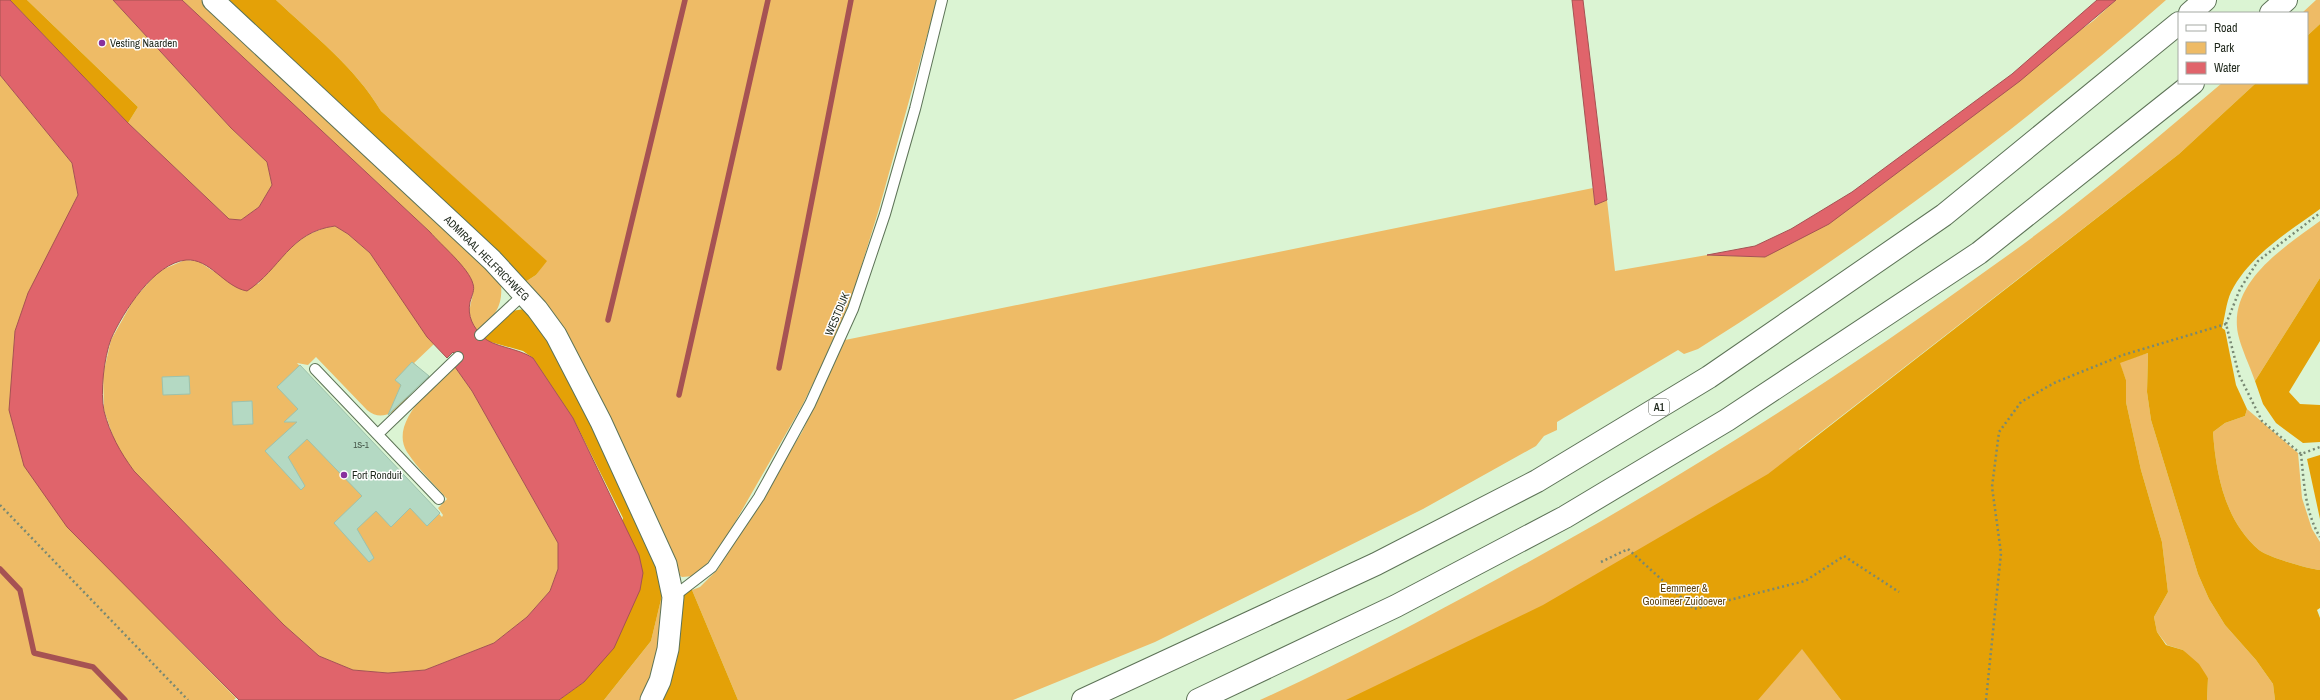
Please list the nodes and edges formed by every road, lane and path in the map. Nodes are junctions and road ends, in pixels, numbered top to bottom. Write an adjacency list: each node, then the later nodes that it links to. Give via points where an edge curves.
1 (213, 0): 10 (street, ADMIRAAL HELFRICHWEG, via 486,254)
2 (942, 0): 23 (lane, WESTDIJK, via 885,214 853,308 810,404 759,497 712,567)
3 (2205, 0): 5 (highway)
4 (2286, 0): 6 (highway)
5 (2191, 12)
6 (2272, 12)
7 (2178, 24): 26 (highway, A1, via 1944,215 1708,377 1537,482 1376,564)
8 (2192, 84): 27 (highway, via 1979,253 1727,420 1551,524 1396,606)
9 (2320, 213): 11 (path, via 2258,261 2240,289)
10 (524, 294): 12 (lane); 23 (street, ADMIRAAL HELFRICHWEG, via 556,335 601,422 666,564)
11 (2226, 324): 17 (path, via 2239,375 2262,421); 28 (path, via 2123,355 2054,383 2021,402 1999,432 1992,487 2001,553)
12 (480, 335)
13 (458, 357): 15 (lane)
14 (315, 369): 15 (lane)
15 (378, 434): 18 (lane)
16 (2320, 447): 17 (path)
17 (2301, 454): 20 (path, via 2306,502)
18 (439, 499)
19 (0, 505): 24 (path)
20 (2320, 537)
21 (1601, 562): 22 (path, via 1628,549 1694,609 1805,581 1844,556)
22 (1899, 592)
23 (673, 597): 25 (street, ADMIRAAL HELFRICHWEG, via 668,649 660,681)
24 (188, 700)
25 (651, 700)
26 (1083, 700)
27 (1198, 700)
28 (1986, 700)

